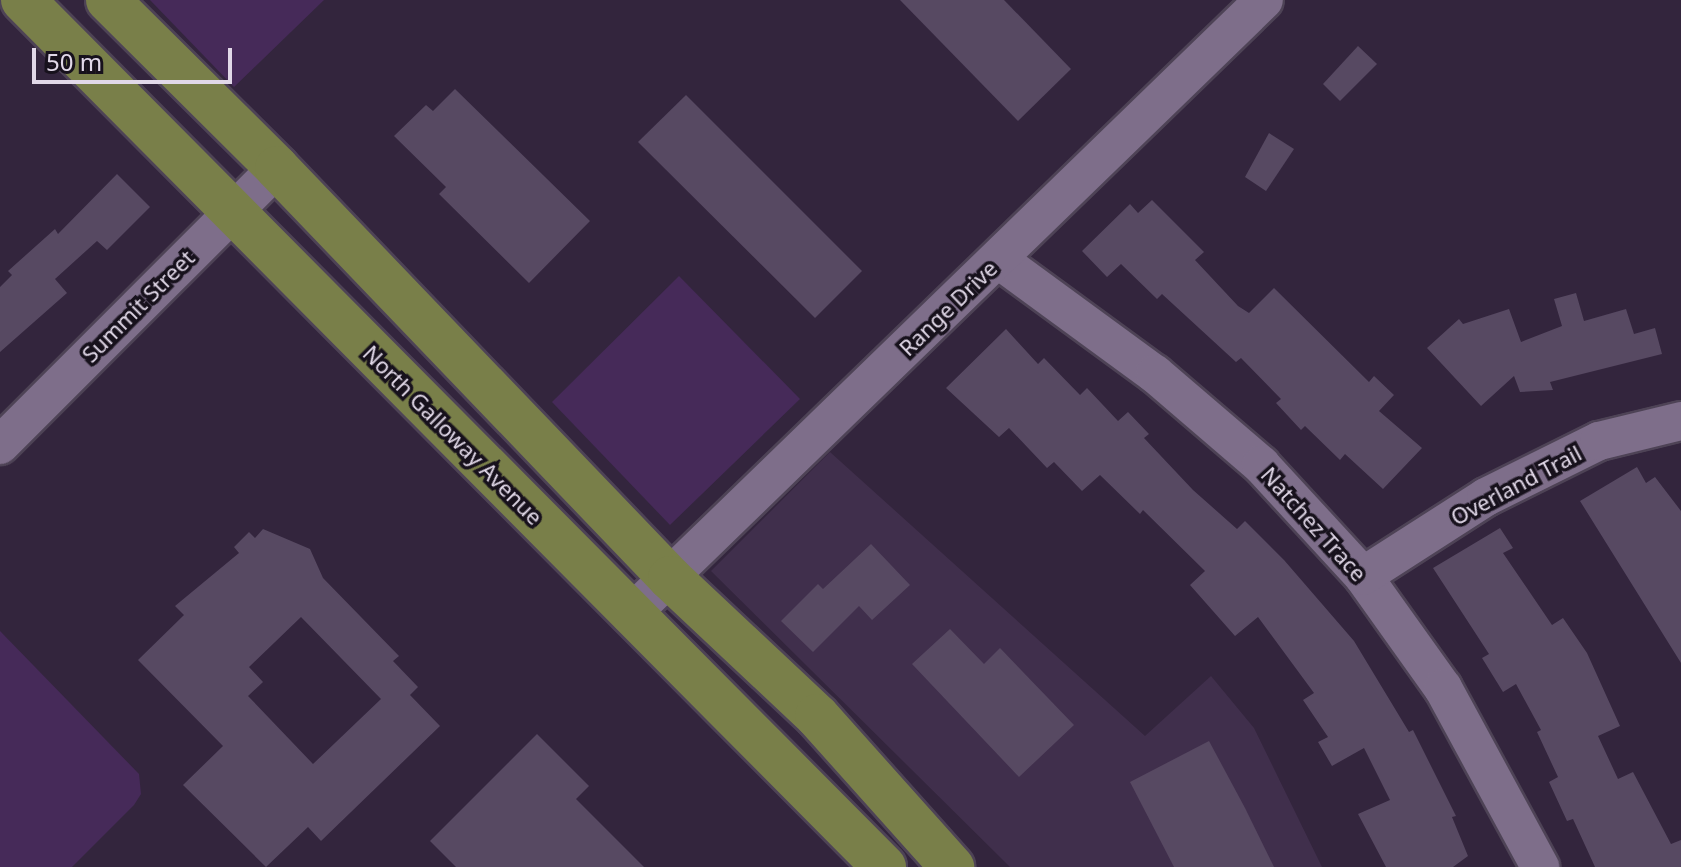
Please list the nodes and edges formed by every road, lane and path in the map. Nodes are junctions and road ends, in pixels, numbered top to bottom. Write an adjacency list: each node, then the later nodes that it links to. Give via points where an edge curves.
1 (23, 0): 5 (main road, North Galloway Avenue)
2 (108, 0): 4 (main road)
3 (1264, 0): 6 (street, Range Drive)
4 (277, 168): 5 (street, Summit Street); 10 (main road)
5 (233, 212): 8 (street, Summit Street); 11 (main road, North Galloway Avenue)
6 (999, 260): 9 (street, Natchez Trace, via 1155,374 1261,465); 10 (street, Range Drive)
7 (1681, 421): 9 (street, Overland Trail, via 1599,441 1486,497)
8 (0, 445)
9 (1363, 576): 14 (street, Natchez Trace, via 1443,688)
10 (670, 578): 11 (street, Range Drive); 13 (main road, via 817,716)
11 (630, 615): 12 (main road, North Galloway Avenue)
12 (884, 867)
13 (952, 867)
14 (1540, 867)

